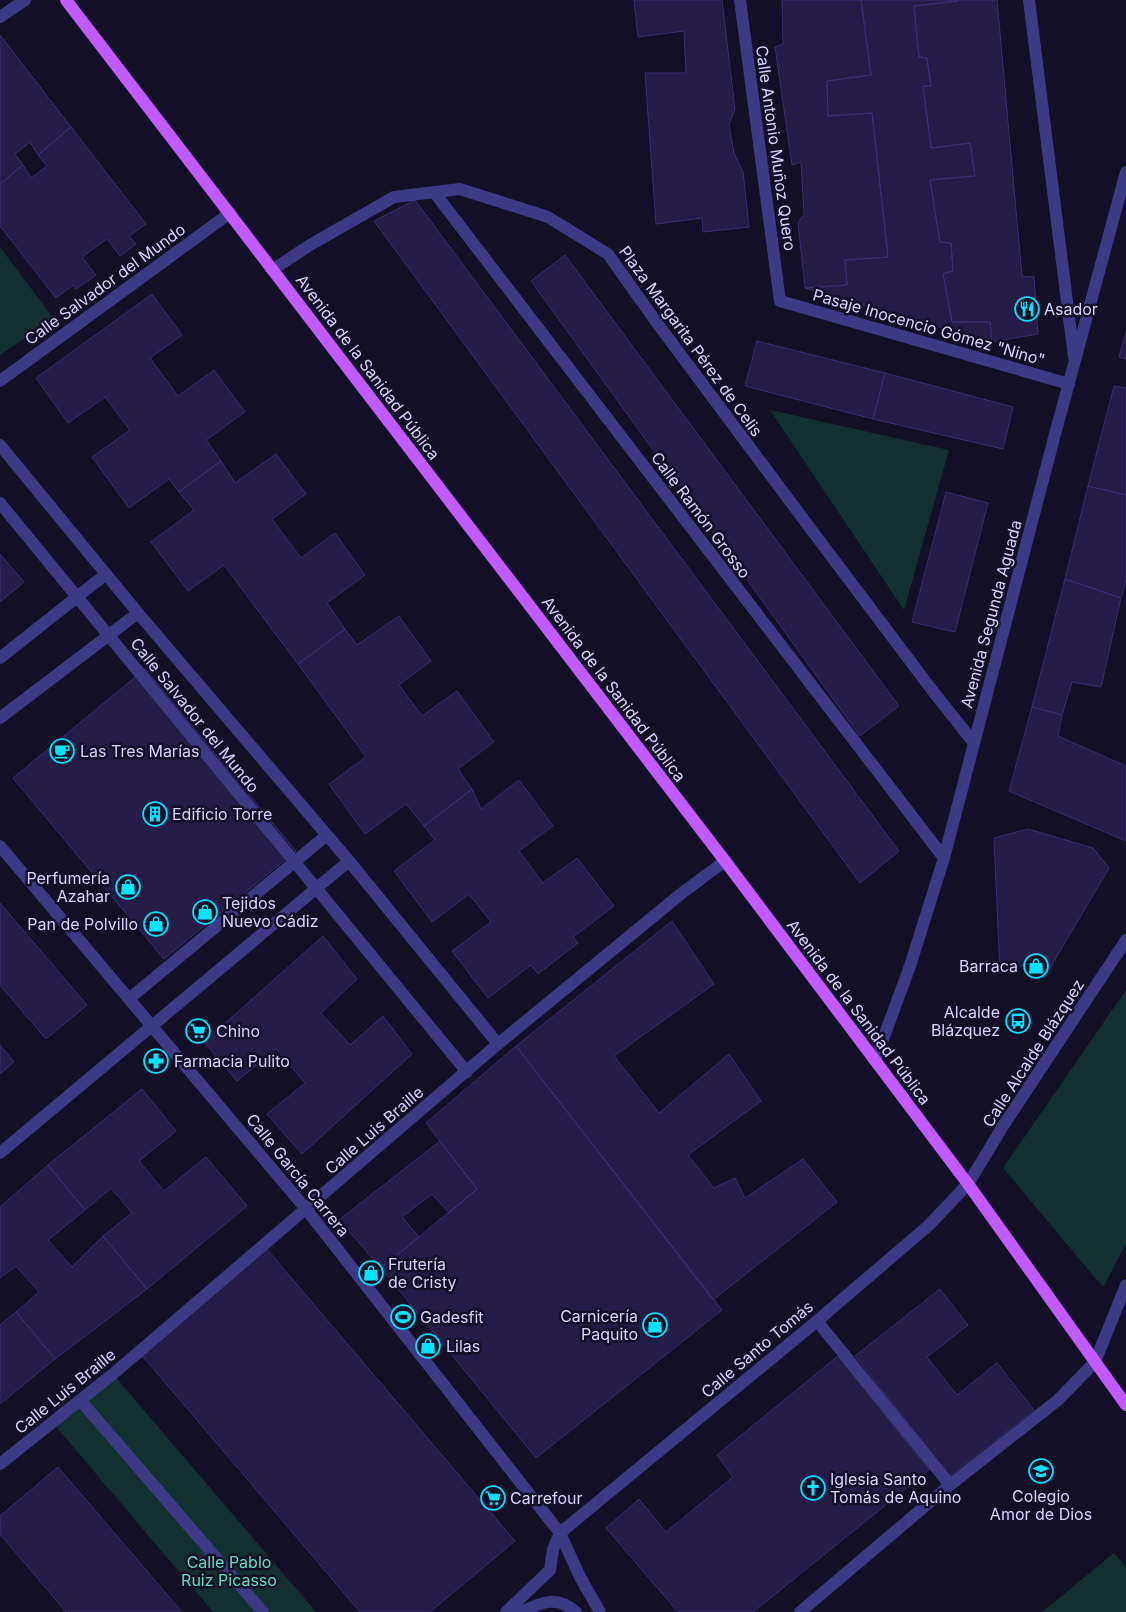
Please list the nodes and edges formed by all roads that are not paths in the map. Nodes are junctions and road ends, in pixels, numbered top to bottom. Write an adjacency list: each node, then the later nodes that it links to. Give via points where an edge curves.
1 (25, 0): 5 (street)
2 (66, 0): 8 (main road, Avenida de la Sanidad Pública)
3 (740, 0): 10 (street, Calle Antonio Muñoz Quero)
4 (1029, 0): 11 (street)
5 (0, 17)
6 (1126, 172): 11 (street, Avenida Segunda Aguada)
7 (434, 192): 9 (street, Plaza Margarita Pérez de Celis, via 394,197); 22 (street, Plaza Margarita Pérez de Celis, via 460,189 548,217 608,254 813,532); 25 (street, Calle Ramón Grosso)
8 (230, 213): 9 (main road, Avenida de la Sanidad Pública); 12 (street, Calle Salvador del Mundo)
9 (272, 270): 27 (main road, Avenida de la Sanidad Pública)
10 (780, 300): 13 (street, Pasaje Inocencio Gómez "Nino")
11 (1075, 364): 13 (street, Avenida Segunda Aguada)
12 (0, 381)
13 (1069, 384): 22 (street, Avenida Segunda Aguada)
14 (0, 445): 16 (street, Calle Salvador del Mundo)
15 (0, 503): 17 (street, Calle Salvador del Mundo)
16 (106, 574): 17 (street); 18 (street, Calle Salvador del Mundo)
17 (77, 597): 19 (street, Calle Salvador del Mundo); 20 (street)
18 (138, 613): 19 (street, Calle Salvador del Mundo); 23 (street, Calle Salvador del Mundo)
19 (108, 635): 21 (street, Calle Salvador del Mundo); 28 (street, Calle Salvador del Mundo)
20 (0, 658)
21 (0, 718)
22 (974, 742): 25 (street, Avenida Segunda Aguada)
23 (327, 835): 26 (street, Calle Salvador del Mundo); 28 (street)
24 (0, 846): 31 (street, Calle García Carrera)
25 (944, 858): 34 (street, Avenida Segunda Aguada, via 910,966)
26 (349, 861): 29 (street); 33 (street, Calle Salvador del Mundo)
27 (725, 861): 33 (street, Calle Luis Braille); 34 (main road, Avenida de la Sanidad Pública)
28 (294, 862): 29 (street, Calle Salvador del Mundo); 31 (street)
29 (316, 889): 32 (street); 35 (street, Calle Salvador del Mundo)
30 (1126, 940): 37 (street, Calle Alcalde Blázquez)
31 (130, 998): 32 (street, Calle García Carrera)
32 (152, 1025): 36 (street); 38 (street, Calle García Carrera)
33 (498, 1044): 35 (street, Calle Luis Braille)
34 (875, 1061): 37 (main road, Avenida de la Sanidad Pública)
35 (467, 1072): 38 (street, Calle Luis Braille)
36 (0, 1153)
37 (968, 1184): 40 (street, Calle Santo Tomás, via 928,1226); 41 (main road, Avenida de la Sanidad Pública)
38 (306, 1209): 42 (street, Calle Luis Braille); 46 (street, Calle García Carrera)
39 (1126, 1286): 41 (street)
40 (817, 1320): 45 (street); 46 (street, Calle Santo Tomás)
41 (1094, 1362): 43 (main road, Avenida de la Sanidad Pública); 45 (street, via 1058,1400)
42 (80, 1400): 44 (street, Calle Luis Braille); 47 (street)
43 (1126, 1405)
44 (0, 1464)
45 (950, 1485): 52 (street)
46 (560, 1533): 48 (street, via 552,1549 550,1570); 51 (street, Calle García Carrera)
47 (263, 1612)
48 (506, 1612)
49 (521, 1612): 50 (street, via 546,1602 559,1601)
50 (576, 1612)
51 (600, 1612)
52 (800, 1612)

